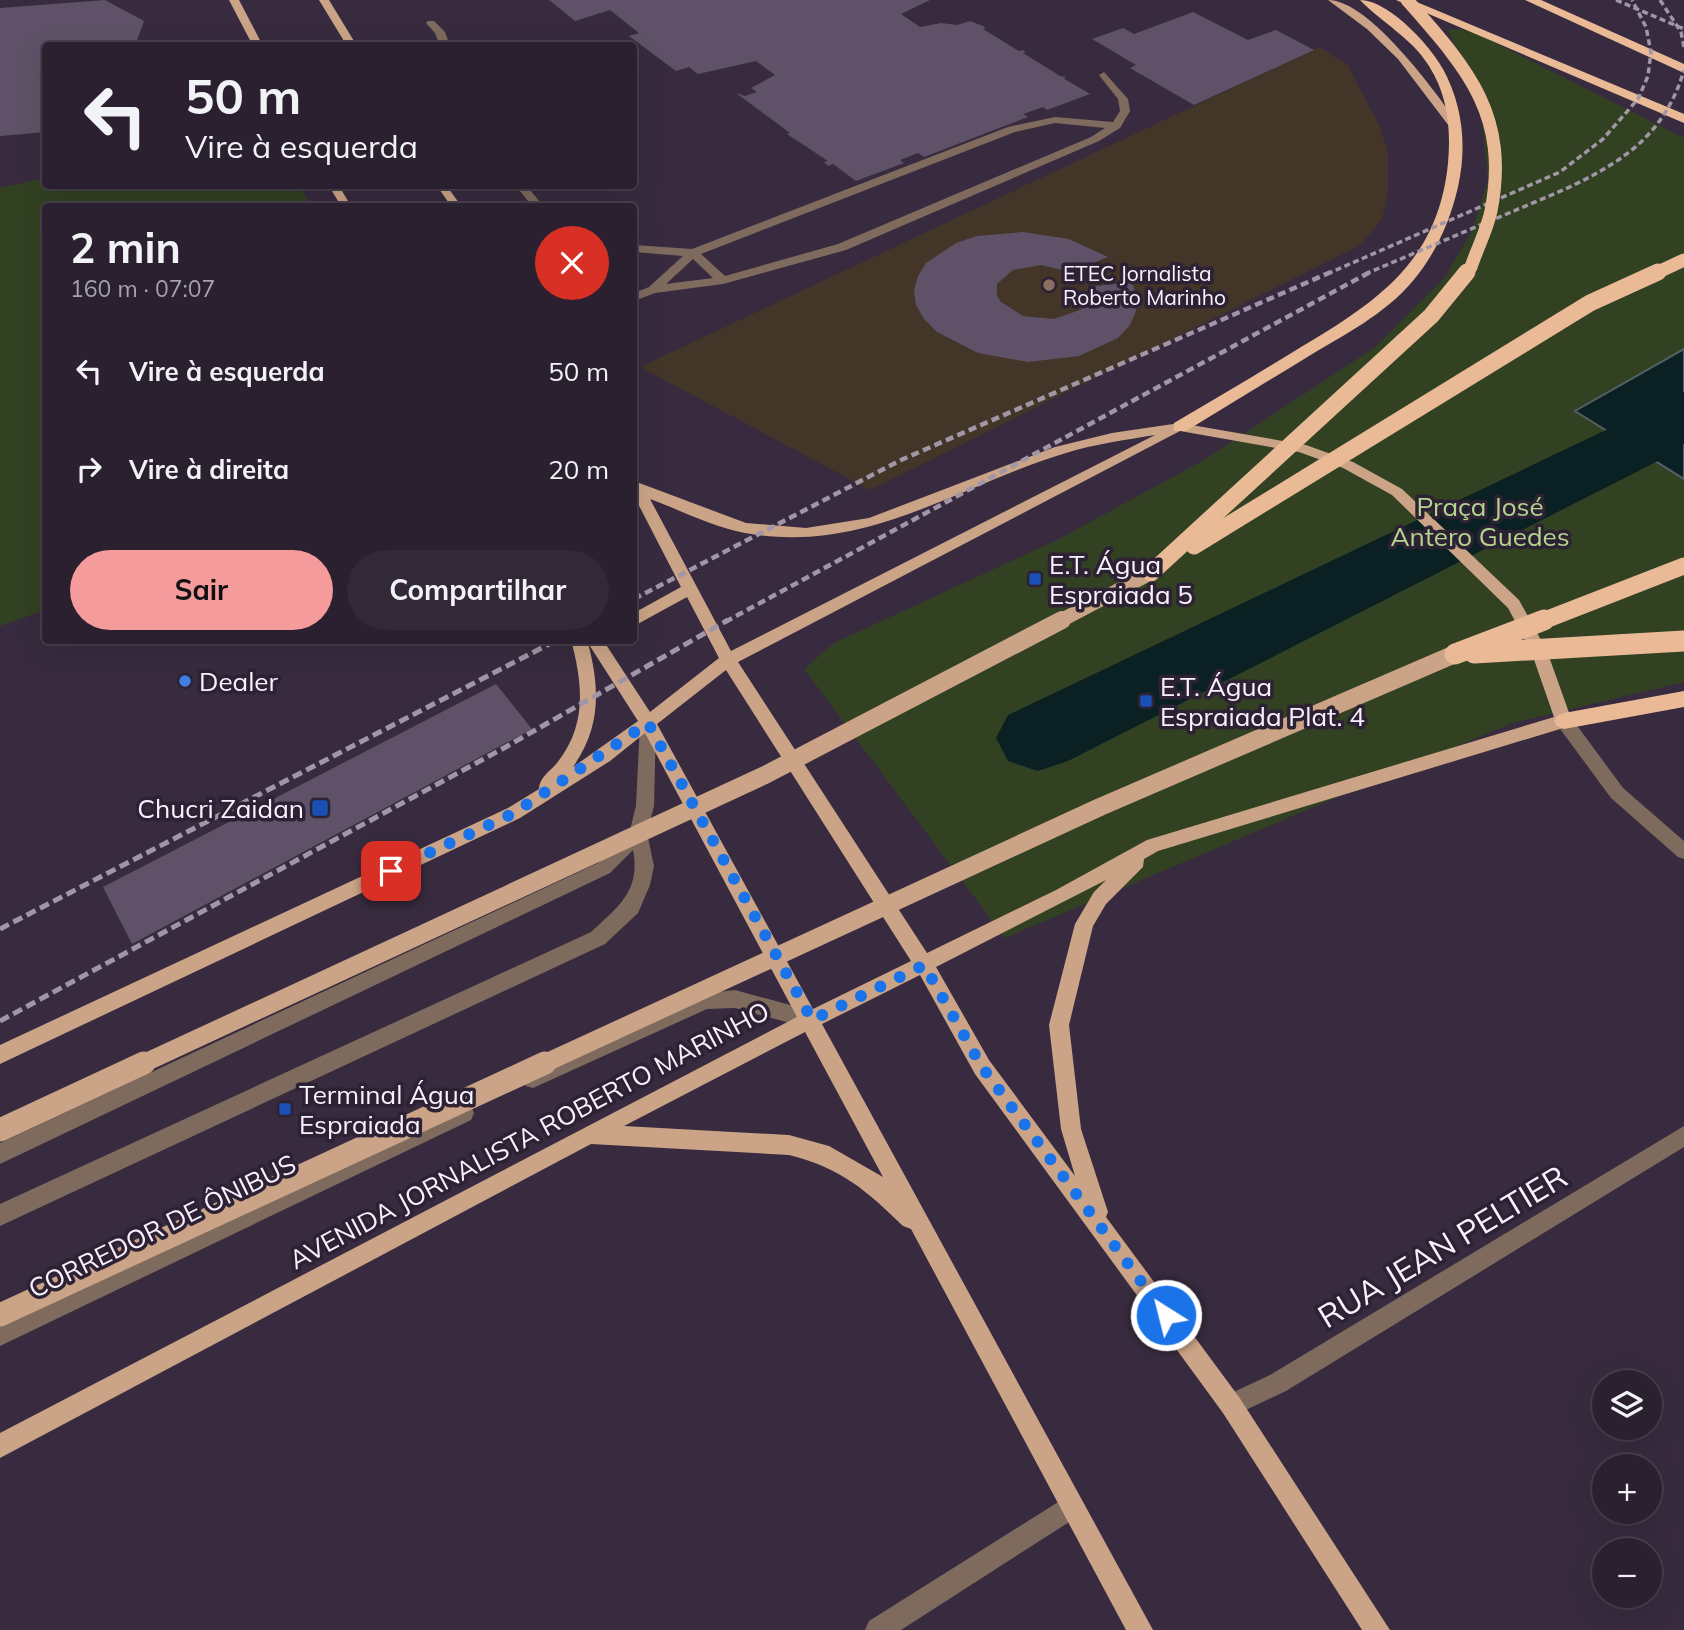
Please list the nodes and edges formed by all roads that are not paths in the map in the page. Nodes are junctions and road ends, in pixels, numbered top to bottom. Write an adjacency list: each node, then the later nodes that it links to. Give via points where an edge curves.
1 (234, 0): 8 (main road)
2 (324, 0): 9 (main road)
3 (1333, 0): 17 (main road, via 1383,36 1408,61)
4 (1366, 0): 17 (highway, via 1415,39 1437,67)
5 (1404, 0): 15 (highway); 30 (highway, bridge, via 1463,64 1483,103 1495,144 1491,211 1471,267 1431,316)
6 (1531, 0): 11 (highway)
7 (431, 23): 10 (street)
8 (256, 42)
9 (350, 42)
10 (444, 42)
11 (1642, 51): 12 (highway); 14 (highway)
12 (1684, 69)
13 (1104, 75): 16 (street, via 1123,99 1125,111)
14 (1684, 76)
15 (1684, 119)
16 (1116, 126): 21 (street, via 1055,120 1012,130); 23 (street, via 842,247)
17 (1456, 128): 26 (highway, via 1457,160 1448,195 1434,236 1407,278 1342,330)
18 (524, 189): 19 (street)
19 (535, 203)
20 (637, 248): 21 (street)
21 (693, 253): 23 (street); 24 (street)
22 (1684, 260): 30 (highway, bridge, via 1590,303)
23 (723, 280): 24 (street)
24 (653, 290): 25 (street)
25 (637, 297)
26 (1180, 428): 27 (main road, via 1059,450 872,523 806,533 745,528); 37 (main road); 39 (main road, via 1301,448 1348,465 1397,492 1514,604 1539,651)
27 (637, 486)
28 (637, 488): 31 (main road)
29 (1684, 566): 36 (highway, bridge)
30 (1151, 573): 42 (main road, bridge, via 765,775)
31 (691, 588): 32 (main road); 37 (main road)
32 (637, 618)
33 (1684, 642): 36 (highway, bridge)
34 (591, 644): 41 (main road, via 587,730 551,780)
35 (593, 644): 40 (main road)
36 (1455, 654): 55 (main road, bridge, via 1100,807)
37 (728, 660): 40 (main road); 45 (main road)
38 (1684, 699): 39 (highway)
39 (1564, 720): 43 (main road, AVENIDA JORNALISTA ROBERTO MARINHO); 44 (street, via 1617,793)
40 (648, 723): 41 (main road); 42 (street, via 645,806); 46 (main road)
41 (514, 813): 47 (main road)
42 (638, 833): 48 (main road, bridge); 51 (street, via 604,868); 52 (street, via 645,866 641,885 631,907 598,938)
43 (1153, 845): 45 (main road, AVENIDA JORNALISTA ROBERTO MARINHO); 53 (main road, via 1100,898 1084,924 1059,1025 1071,1129)
44 (1684, 852)
45 (924, 965): 46 (main road, AVENIDA JORNALISTA ROBERTO MARINHO); 53 (main road, via 982,1067)
46 (812, 1020): 49 (main road, AVENIDA JORNALISTA ROBERTO MARINHO); 54 (main road); 56 (street, CORREDOR DE ÔNIBUS, via 734,999 706,1000)
47 (0, 1055)
48 (0, 1130)
49 (588, 1135): 54 (main road, via 789,1145 822,1153 872,1181 918,1226); 58 (main road, AVENIDA JORNALISTA ROBERTO MARINHO)
50 (1684, 1136): 57 (street, RUA JEAN PELTIER, via 1279,1382)
51 (0, 1154)
52 (0, 1215)
53 (1101, 1225): 57 (main road)
54 (937, 1253): 59 (main road)
55 (0, 1315)
56 (0, 1335)
57 (1231, 1405): 62 (main road)
58 (0, 1446)
59 (1072, 1506): 60 (street); 61 (main road)
60 (877, 1630)
61 (1140, 1630)
62 (1377, 1630)

